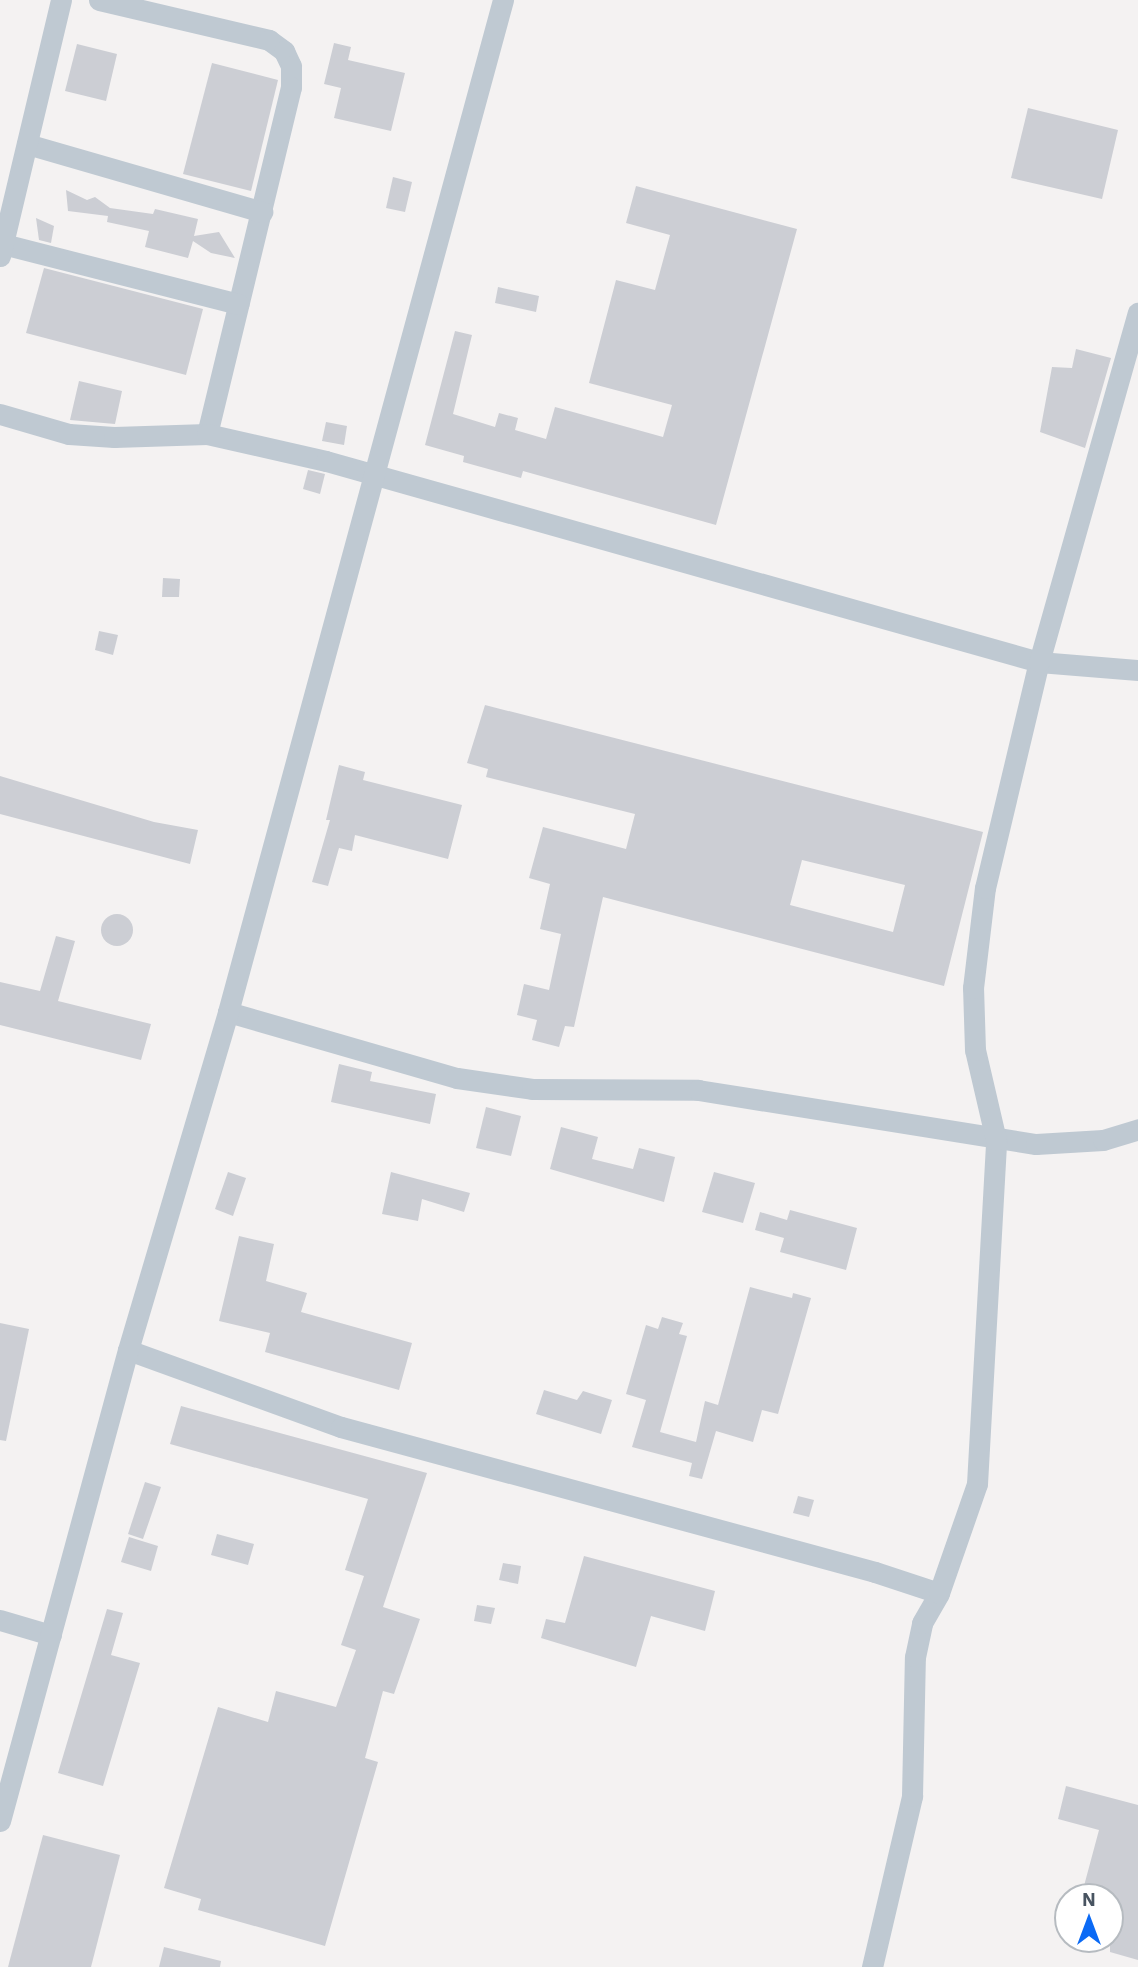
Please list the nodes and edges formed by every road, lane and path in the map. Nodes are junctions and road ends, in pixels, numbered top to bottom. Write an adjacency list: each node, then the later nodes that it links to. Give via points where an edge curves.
1 (61, 0): 4 (street)
2 (99, 0): 5 (street, via 240,31 269,40 284,51 291,66 291,87)
3 (503, 0): 11 (street)
4 (27, 144): 5 (street); 6 (street)
5 (262, 212): 7 (street)
6 (2, 250): 7 (street)
7 (238, 304): 10 (street)
8 (1138, 313): 12 (street)
9 (0, 414): 10 (street, via 69,434 114,438)
10 (207, 434): 11 (street)
11 (376, 476): 12 (street); 14 (street)
12 (1039, 662): 13 (street); 16 (street, via 985,888 973,988 975,1050)
13 (1138, 670)
14 (228, 1012): 16 (street, via 457,1078 532,1089 698,1090); 17 (street)
15 (1138, 1129): 16 (street, via 1074,1144)
16 (996, 1140): 18 (street, via 977,1484)
17 (128, 1350): 18 (street, via 341,1427); 20 (street)
18 (939, 1593): 22 (street, via 922,1623 915,1657 912,1796)
19 (0, 1620): 20 (street)
20 (51, 1635): 21 (street)
21 (0, 1821)
22 (872, 1967)

